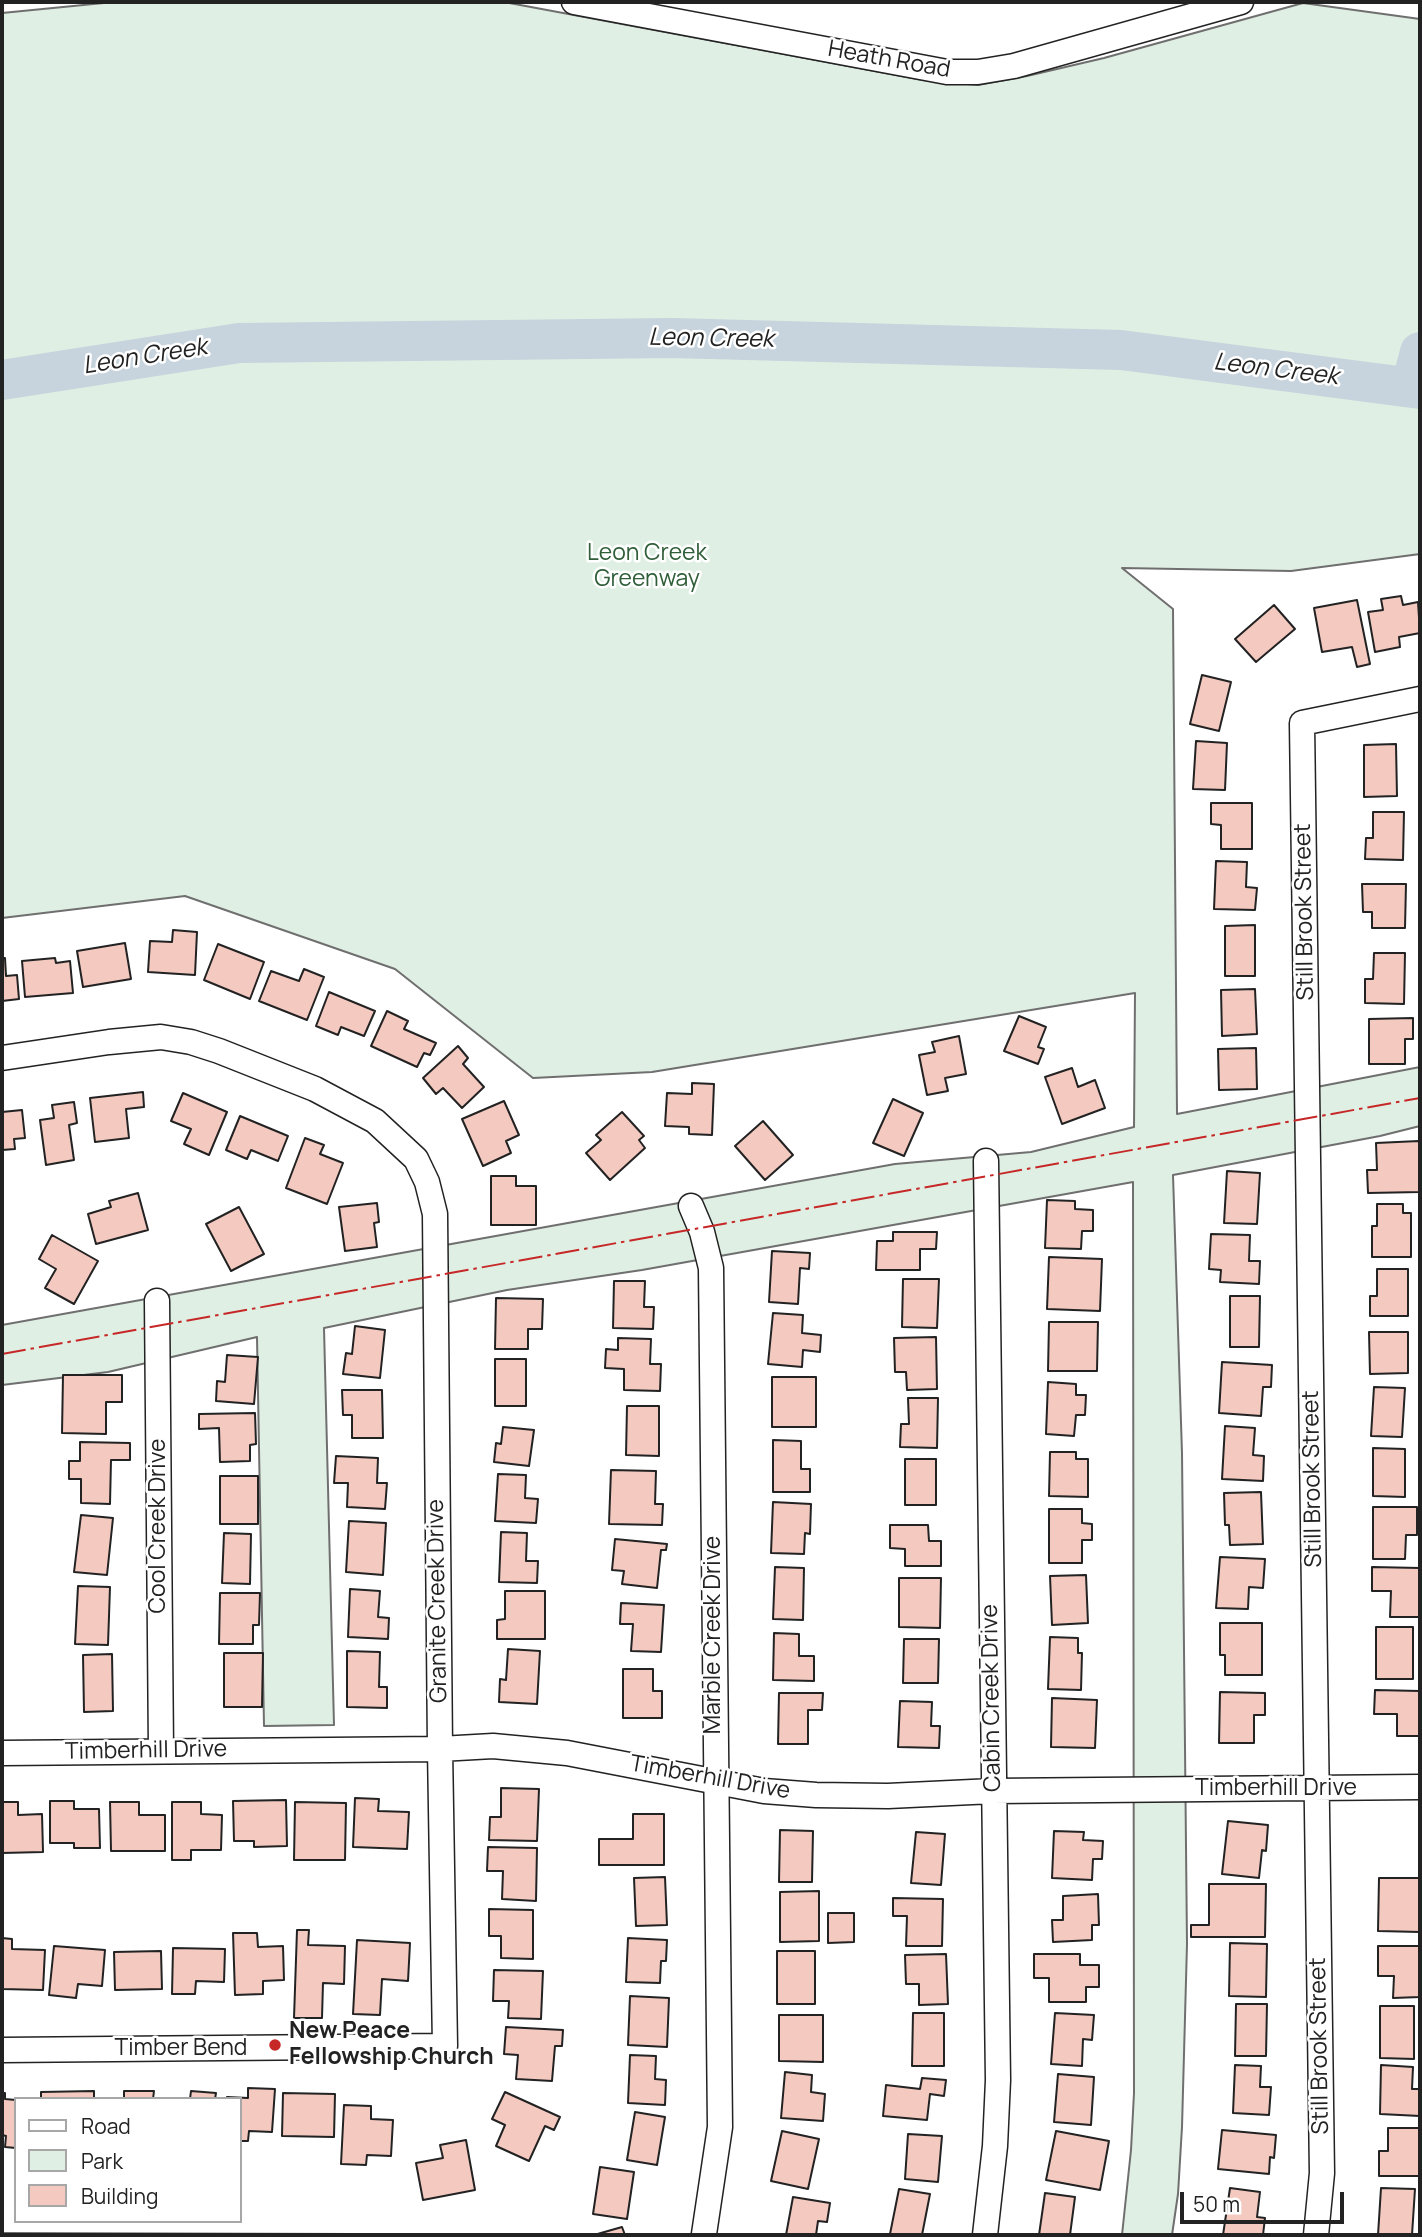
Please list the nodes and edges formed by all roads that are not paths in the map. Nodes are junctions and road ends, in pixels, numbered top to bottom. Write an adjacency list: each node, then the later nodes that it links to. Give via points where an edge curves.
1 (574, 2): 3 (street, Heath Road, via 947,72 1014,66)
2 (1241, 2): 3 (street, Heath Road)
3 (1183, 10)
4 (1420, 699): 14 (street, Still Brook Street, via 1302,723)
5 (2, 1058): 9 (street, Granite Creek Drive, via 161,1037 191,1042 315,1089 375,1121 416,1159 428,1182 435,1214)
6 (986, 1160): 15 (street, Cabin Creek Drive)
7 (691, 1206): 12 (street, Marble Creek Drive, via 711,1268)
8 (157, 1301): 10 (street, Cool Creek Drive)
9 (440, 1749): 10 (street, Timberhill Drive); 12 (street, Timberhill Drive, via 493,1746 567,1753); 16 (street, Granite Creek Drive)
10 (161, 1751): 11 (street, Timberhill Drive)
11 (2, 1753)
12 (716, 1781): 15 (street, Timberhill Drive, via 816,1795); 18 (street, Marble Creek Drive, via 720,2127)
13 (1420, 1787): 14 (street, Timberhill Drive)
14 (1316, 1788): 15 (street, Timberhill Drive); 20 (street, Still Brook Street, via 1322,2173)
15 (993, 1791): 19 (street, Cabin Creek Drive, via 998,2080)
16 (445, 2046): 17 (street, Timber Bend)
17 (2, 2050)
18 (704, 2234)
19 (985, 2235)
20 (1316, 2235)

